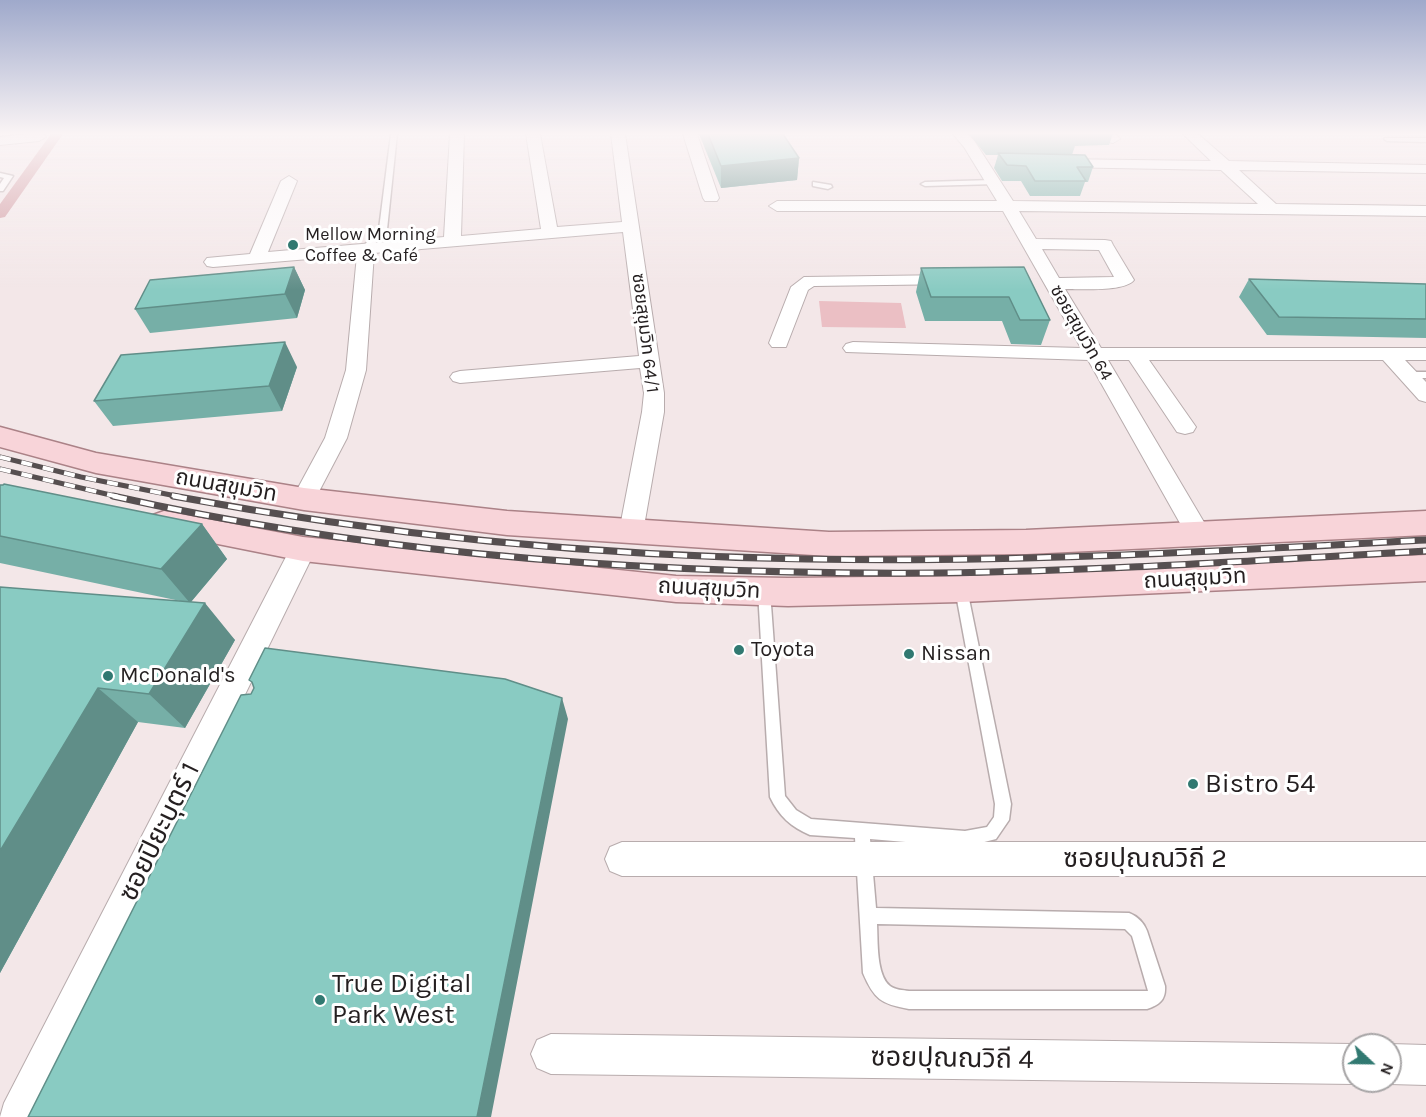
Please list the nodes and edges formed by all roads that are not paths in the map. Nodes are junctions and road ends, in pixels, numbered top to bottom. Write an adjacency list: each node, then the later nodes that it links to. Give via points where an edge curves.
1 (287, 186): 21 (street)
2 (388, 186): 20 (lane, via 382,239)
3 (455, 186): 18 (street)
4 (542, 186): 17 (street)
5 (625, 186): 16 (street, ซอยสุขุมวิท 64/1)
6 (707, 186): 11 (street)
7 (825, 186): 10 (lane)
8 (996, 186): 13 (street, ซอยสุขุมวิท 64)
9 (1247, 186): 14 (street)
10 (828, 187)
11 (711, 198)
12 (777, 206): 13 (street)
13 (1008, 206): 14 (street); 19 (street, ซอยสุขุมวิท 64)
14 (1272, 209): 15 (street)
15 (1426, 211)
16 (630, 226): 17 (street); 32 (street, ซอยสุขุมวิท 64/1)
17 (550, 233): 18 (street)
18 (452, 241): 20 (street)
19 (1030, 244): 25 (street, ซอยสุขุมวิท 64); 25 (street, via 1105,245 1125,280)
20 (366, 248): 21 (street); 38 (street, via 356,370 336,438)
21 (257, 258): 22 (street)
22 (213, 262)
23 (970, 280): 26 (street, via 810,281 800,287)
24 (1028, 280): 25 (street)
25 (1052, 283): 28 (street, ซอยสุขุมวิท 64)
26 (779, 343)
27 (853, 348): 28 (street)
28 (1092, 354): 29 (street); 42 (street, ซอยสุขุมวิท 64)
29 (1135, 354): 30 (street); 36 (street)
30 (1388, 354): 31 (street); 33 (street)
31 (1426, 354)
32 (649, 361): 34 (street); 41 (street, ซอยสุขุมวิท 64/1, via 653,412)
33 (1417, 375): 35 (street)
34 (460, 377)
35 (1426, 395)
36 (1185, 427)
37 (0, 437): 38 (main road, ถนนสุขุมวิท, via 96,463)
38 (304, 500): 41 (main road, ถนนสุขุมวิท, via 507,523)
39 (132, 517): 44 (main road, ถนนสุขุมวิท)
40 (1426, 523): 42 (main road, ถนนสุขุมวิท)
41 (631, 532): 43 (main road, ถนนสุขุมวิท)
42 (1199, 534): 43 (main road, ถนนสุขุมวิท, via 1026,542 829,544)
43 (695, 535): 46 (main road)
44 (303, 549): 46 (main road, ถนนสุขุมวิท); 57 (street, ซอยปิยะบุตร์ 1, via 235,704)
45 (1426, 568): 47 (main road, ถนนสุขุมวิท)
46 (676, 589): 48 (main road, ถนนสุขุมวิท)
47 (961, 589): 48 (main road, ถนนสุขุมวิท); 49 (lane, via 1004,804 1001,820 991,834 965,839)
48 (764, 591): 49 (lane, via 778,797 795,820)
49 (862, 845): 50 (street, ซอยปุณณวิถี 2); 51 (street, ซอยปุณณวิถี 2); 52 (lane)
50 (622, 859)
51 (1426, 859)
52 (868, 916): 52 (lane, via 1129,921 1139,931 1157,994 1148,1000 909,1000 887,996 877,987 872,973)
53 (551, 1054): 54 (street, ซอยปุณณวิถี 4)
54 (1342, 1064)
55 (1402, 1064): 56 (street)
56 (1426, 1065)
57 (18, 1117)

